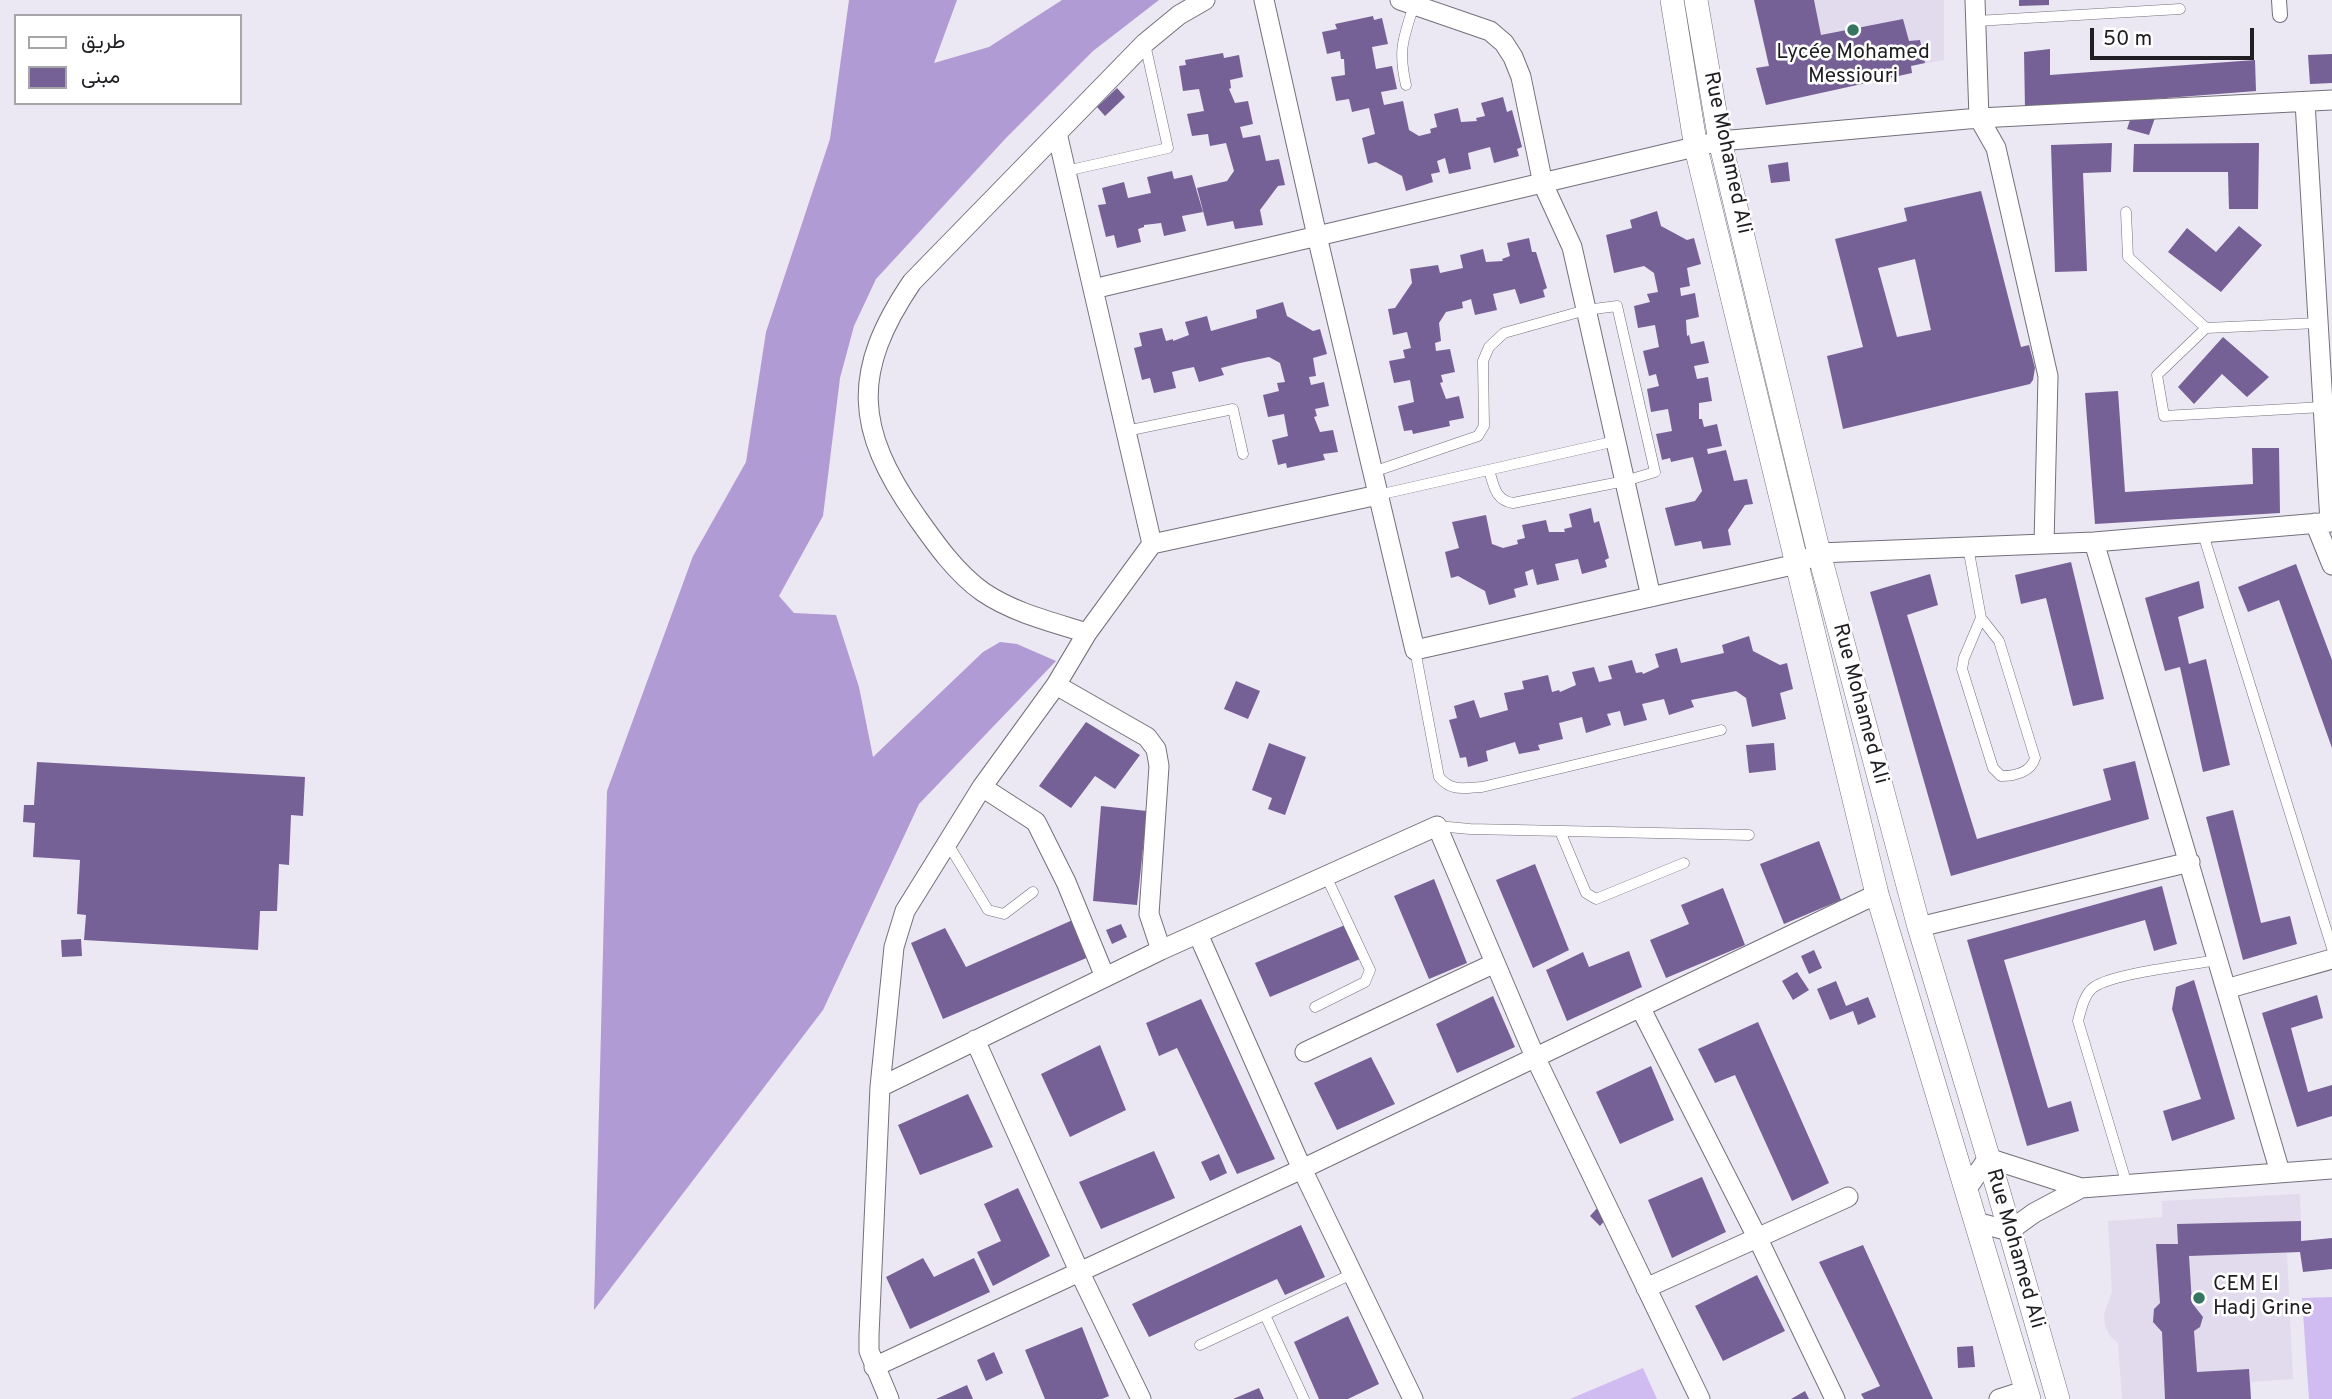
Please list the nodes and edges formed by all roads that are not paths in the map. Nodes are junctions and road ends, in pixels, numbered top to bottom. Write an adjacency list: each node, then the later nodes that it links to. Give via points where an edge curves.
1 (1205, 0): 9 (street)
2 (1264, 0): 20 (street)
3 (1672, 0): 16 (street)
4 (1696, 0): 15 (street, Rue Mohamed Ali)
5 (1975, 0): 8 (street)
6 (1407, 2): 10 (lane, via 1401,47); 18 (street, via 1490,31 1504,43 1521,77)
7 (2180, 9): 8 (lane)
8 (1976, 21): 13 (street)
9 (1145, 43): 14 (street); 17 (lane, via 1168,148)
10 (1406, 85)
11 (2332, 100): 12 (street)
12 (2305, 102): 13 (street); 23 (street)
13 (1979, 118): 15 (street); 37 (street, via 1996,148 2048,376)
14 (1057, 133): 17 (street); 44 (street, via 912,282 889,315 868,387 868,416 875,445 897,490 958,570 1014,610)
15 (1720, 141): 16 (street); 39 (street, Rue Mohamed Ali)
16 (1696, 148): 18 (street); 40 (street)
17 (1066, 171): 21 (street)
18 (1543, 184): 20 (street); 22 (street, via 1572,247)
19 (2126, 212): 24 (lane, via 2128,257)
20 (1317, 236): 21 (street); 30 (street)
21 (1093, 289): 26 (street)
22 (1586, 310): 27 (street); 30 (lane, via 1504,333 1489,348 1483,361 1484,426 1478,436); 31 (lane, via 1618,306 1655,472)
23 (2318, 323): 24 (lane); 25 (street)
24 (2206, 328): 25 (lane, via 2157,375 2164,416)
25 (2323, 407): 33 (street)
26 (1126, 431): 28 (lane, via 1233,409); 36 (street)
27 (1616, 441): 29 (lane); 31 (street)
28 (1243, 454)
29 (1489, 470): 31 (lane, via 1497,495 1513,503); 32 (lane)
30 (1373, 472): 32 (street)
31 (1625, 481): 42 (street)
32 (1378, 495): 36 (street); 45 (street)
33 (2326, 522): 34 (street); 41 (street)
34 (2203, 534): 35 (street); 60 (lane)
35 (2094, 542): 37 (street); 53 (street)
36 (1152, 544): 44 (street)
37 (2044, 544): 38 (street)
38 (1968, 547): 39 (street); 43 (lane)
39 (1819, 552): 40 (street); 58 (street, Rue Mohamed Ali)
40 (1797, 564): 42 (street); 57 (street)
41 (2332, 565)
42 (1651, 597): 45 (street)
43 (1981, 618): 43 (lane, via 1999,641 2035,758 2026,771 2011,776 2001,776 1993,768 1962,669)
44 (1087, 633): 46 (street)
45 (1415, 650): 47 (lane, via 1439,777 1447,786 1482,787)
46 (1056, 685): 48 (street); 61 (street, via 1147,737 1156,749 1159,766 1149,914)
47 (1721, 730)
48 (982, 787): 52 (street); 65 (street, via 1035,822 1066,882)
49 (1437, 826): 50 (lane); 55 (street); 64 (street)
50 (1560, 831): 51 (lane); 54 (lane, via 1586,893 1596,899)
51 (1749, 835)
52 (947, 843): 56 (lane, via 988,909 1004,914); 72 (street, via 905,911 894,947)
53 (2190, 862): 58 (street); 63 (street)
54 (1684, 863)
55 (1326, 876): 59 (street); 67 (lane, via 1370,970 1365,982)
56 (1033, 892)
57 (1877, 894): 68 (street); 79 (street)
58 (1919, 927): 73 (street, Rue Mohamed Ali)
59 (1198, 934): 61 (street); 74 (street)
60 (2332, 948)
61 (1161, 950): 65 (street)
62 (2332, 959): 66 (street)
63 (2217, 960): 66 (street); 77 (lane, via 2114,978 2093,988 2083,1003 2078,1021)
64 (1495, 963): 70 (street); 71 (street)
65 (1105, 977): 69 (street)
66 (2226, 989): 76 (street)
67 (1314, 1007)
68 (1640, 1007): 71 (street); 83 (street)
69 (975, 1040): 72 (street); 84 (street)
70 (1305, 1052)
71 (1535, 1057): 74 (street); 86 (street)
72 (880, 1087): 89 (street, via 869,1335)
73 (1987, 1158): 78 (street); 79 (street); 82 (street, Rue Mohamed Ali)
74 (1302, 1169): 84 (street); 85 (street)
75 (2332, 1169): 76 (street)
76 (2280, 1172): 77 (street)
77 (2127, 1185): 78 (street)
78 (2081, 1188): 82 (street)
79 (1966, 1190): 81 (street)
80 (1848, 1197): 83 (street)
81 (1976, 1222): 82 (street); 90 (street)
82 (2009, 1231): 98 (street, Rue Mohamed Ali)
83 (1758, 1239): 86 (street); 96 (street)
84 (1079, 1271): 89 (street); 93 (street)
85 (1353, 1274): 87 (lane); 91 (street)
86 (1646, 1288): 95 (street)
87 (1265, 1315): 88 (lane); 94 (lane)
88 (1200, 1345)
89 (874, 1367): 92 (street)
90 (2028, 1394): 97 (street)
91 (1406, 1397)
92 (889, 1399)
93 (1141, 1399)
94 (1304, 1399)
95 (1700, 1399)
96 (1835, 1399)
97 (1998, 1399)
98 (2058, 1399)

